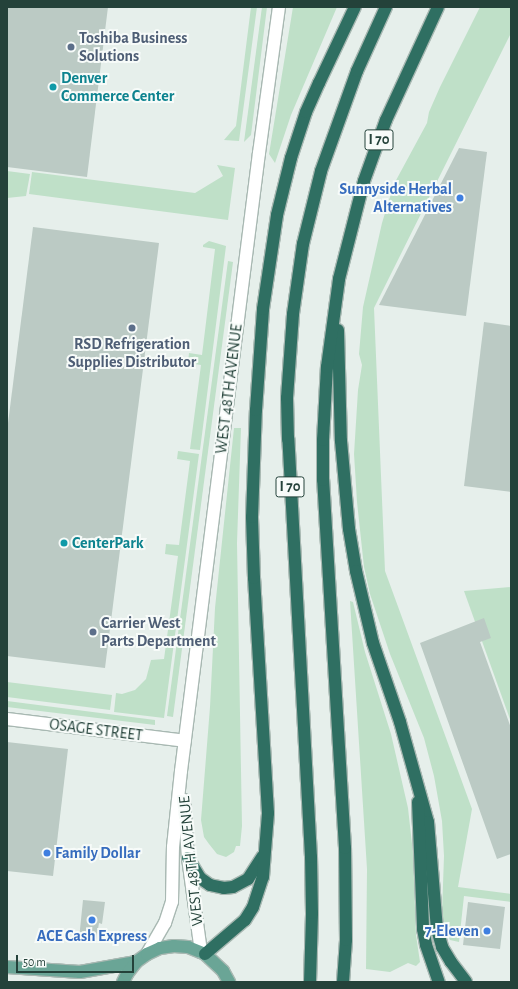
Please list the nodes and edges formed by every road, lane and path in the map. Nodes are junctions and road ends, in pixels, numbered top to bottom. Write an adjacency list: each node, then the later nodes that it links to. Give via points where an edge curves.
1 (279, 7): 7 (street, WEST 48TH AVENUE)
2 (355, 7): 10 (highway, via 306,112 291,158 277,215 264,301 256,402 252,517 268,814)
3 (386, 7): 18 (highway, I 70, via 355,77 321,171 303,244 293,314 287,398 288,439 311,856)
4 (438, 7): 5 (highway, I 70, via 384,127 364,181)
5 (339, 279): 9 (highway, via 339,406 355,564 373,643); 19 (highway, I 70, via 327,367 323,480 345,848)
6 (7, 719): 7 (street, OSAGE STREET)
7 (185, 741): 8 (street, WEST 48TH AVENUE)
8 (182, 771): 11 (street, WEST 48TH AVENUE); 13 (street, WEST 48TH AVENUE, via 173,847 172,902 165,923)
9 (417, 780): 20 (highway, via 423,929); 21 (highway, via 428,822 437,929 442,947)
10 (265, 853): 11 (highway, via 248,880 224,888 210,885 200,878); 12 (highway, via 263,877 250,914 239,927)
11 (188, 858): 12 (street, WEST 48TH AVENUE)
12 (203, 953): 13 (main road, via 188,947 174,946 160,948); 17 (main road, via 223,971)
13 (147, 954): 14 (main road)
14 (136, 962): 15 (main road, via 80,972); 16 (main road)
15 (7, 967)
16 (123, 982)
17 (229, 982)
18 (310, 982)
19 (344, 982)
20 (439, 982)
21 (466, 982)

